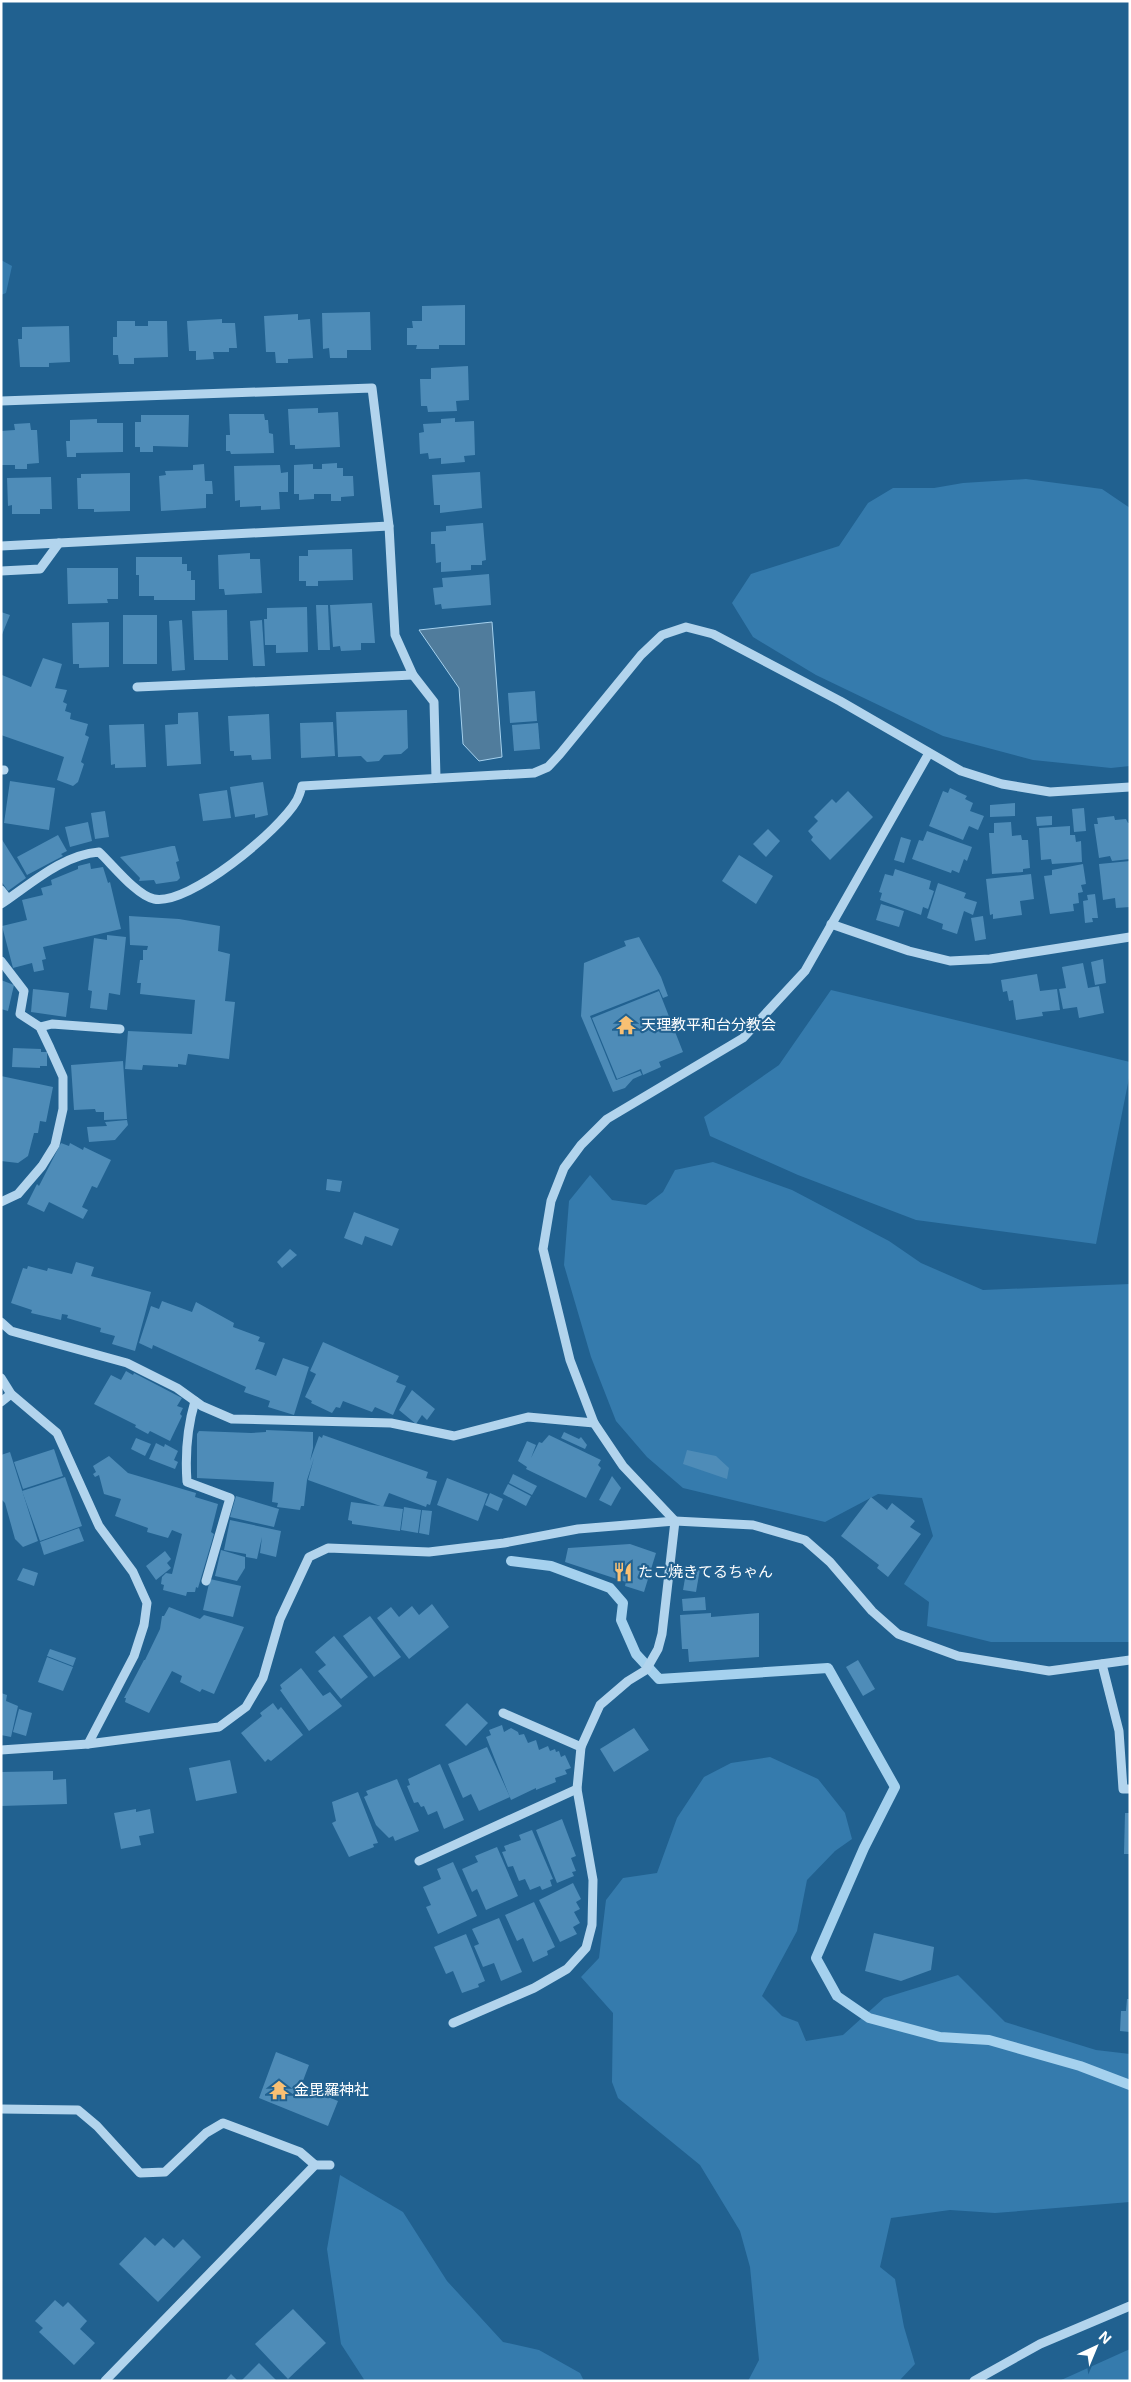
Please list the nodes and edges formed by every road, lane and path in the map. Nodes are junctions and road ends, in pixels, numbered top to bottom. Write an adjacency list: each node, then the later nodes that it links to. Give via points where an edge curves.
1 (1, 401): 2 (street, via 372,388)
2 (389, 526): 3 (street); 6 (street, via 395,635)
3 (59, 543): 4 (street); 5 (street, via 40,568)
4 (1, 546)
5 (1, 571)
6 (413, 675): 7 (street); 9 (street, via 434,702)
7 (137, 687)
8 (929, 753): 9 (street, via 840,701 713,634 686,627 662,635 641,655 548,767 534,774); 10 (street, via 961,771 1002,784 1050,792); 13 (street)
9 (436, 778): 12 (street, via 302,786 296,801 275,826 221,873 194,890 173,897 154,899 138,891 99,852 85,853 63,862)
10 (1130, 787)
11 (1, 890): 12 (street)
12 (5, 902)
13 (830, 924): 14 (street, via 909,951 950,961 990,959); 24 (street, via 805,972 743,1038 607,1119 564,1168 551,1201 543,1249 570,1360)
14 (1130, 937)
15 (1, 961): 16 (street, via 24,991 20,1014)
16 (40, 1027): 17 (street, via 52,1024); 18 (street, via 63,1077 63,1109 55,1145 18,1194)
17 (120, 1029)
18 (1, 1202)
19 (1, 1322): 22 (street, via 11,1331 127,1362)
20 (2, 1380): 21 (street)
21 (11, 1394): 23 (street); 30 (street, via 57,1433 99,1526 132,1572 147,1604 134,1656)
22 (195, 1401): 24 (street, via 232,1419 391,1423 454,1436 528,1417); 26 (street, via 188,1423 187,1482 230,1498)
23 (1, 1402)
24 (594, 1423): 25 (street, via 623,1466)
25 (675, 1521): 28 (street, via 753,1525 805,1540 898,1634 958,1656 1049,1671); 30 (street, via 578,1529 504,1543 429,1552 328,1548 309,1557 280,1619 263,1678 246,1707 219,1727); 31 (street, via 658,1648 646,1670 600,1705)
26 (206, 1581)
27 (1130, 1660): 28 (street)
28 (1102, 1664): 34 (street, via 1119,1731 1123,1789)
29 (503, 1712): 31 (street)
30 (88, 1744): 32 (street)
31 (581, 1747): 33 (street)
32 (1, 1750)
33 (577, 1789): 35 (street); 36 (street, via 593,1880 592,1925 586,1948 567,1968 542,1983)
34 (1130, 1789)
35 (419, 1862)
36 (453, 2023)
37 (1, 2110): 38 (street, via 78,2110 140,2173 165,2172 206,2133 223,2124 300,2152)
38 (315, 2165): 39 (street); 41 (street)
39 (330, 2165)
40 (1130, 2306): 42 (street, via 1040,2344)
41 (105, 2381)
42 (974, 2381)

